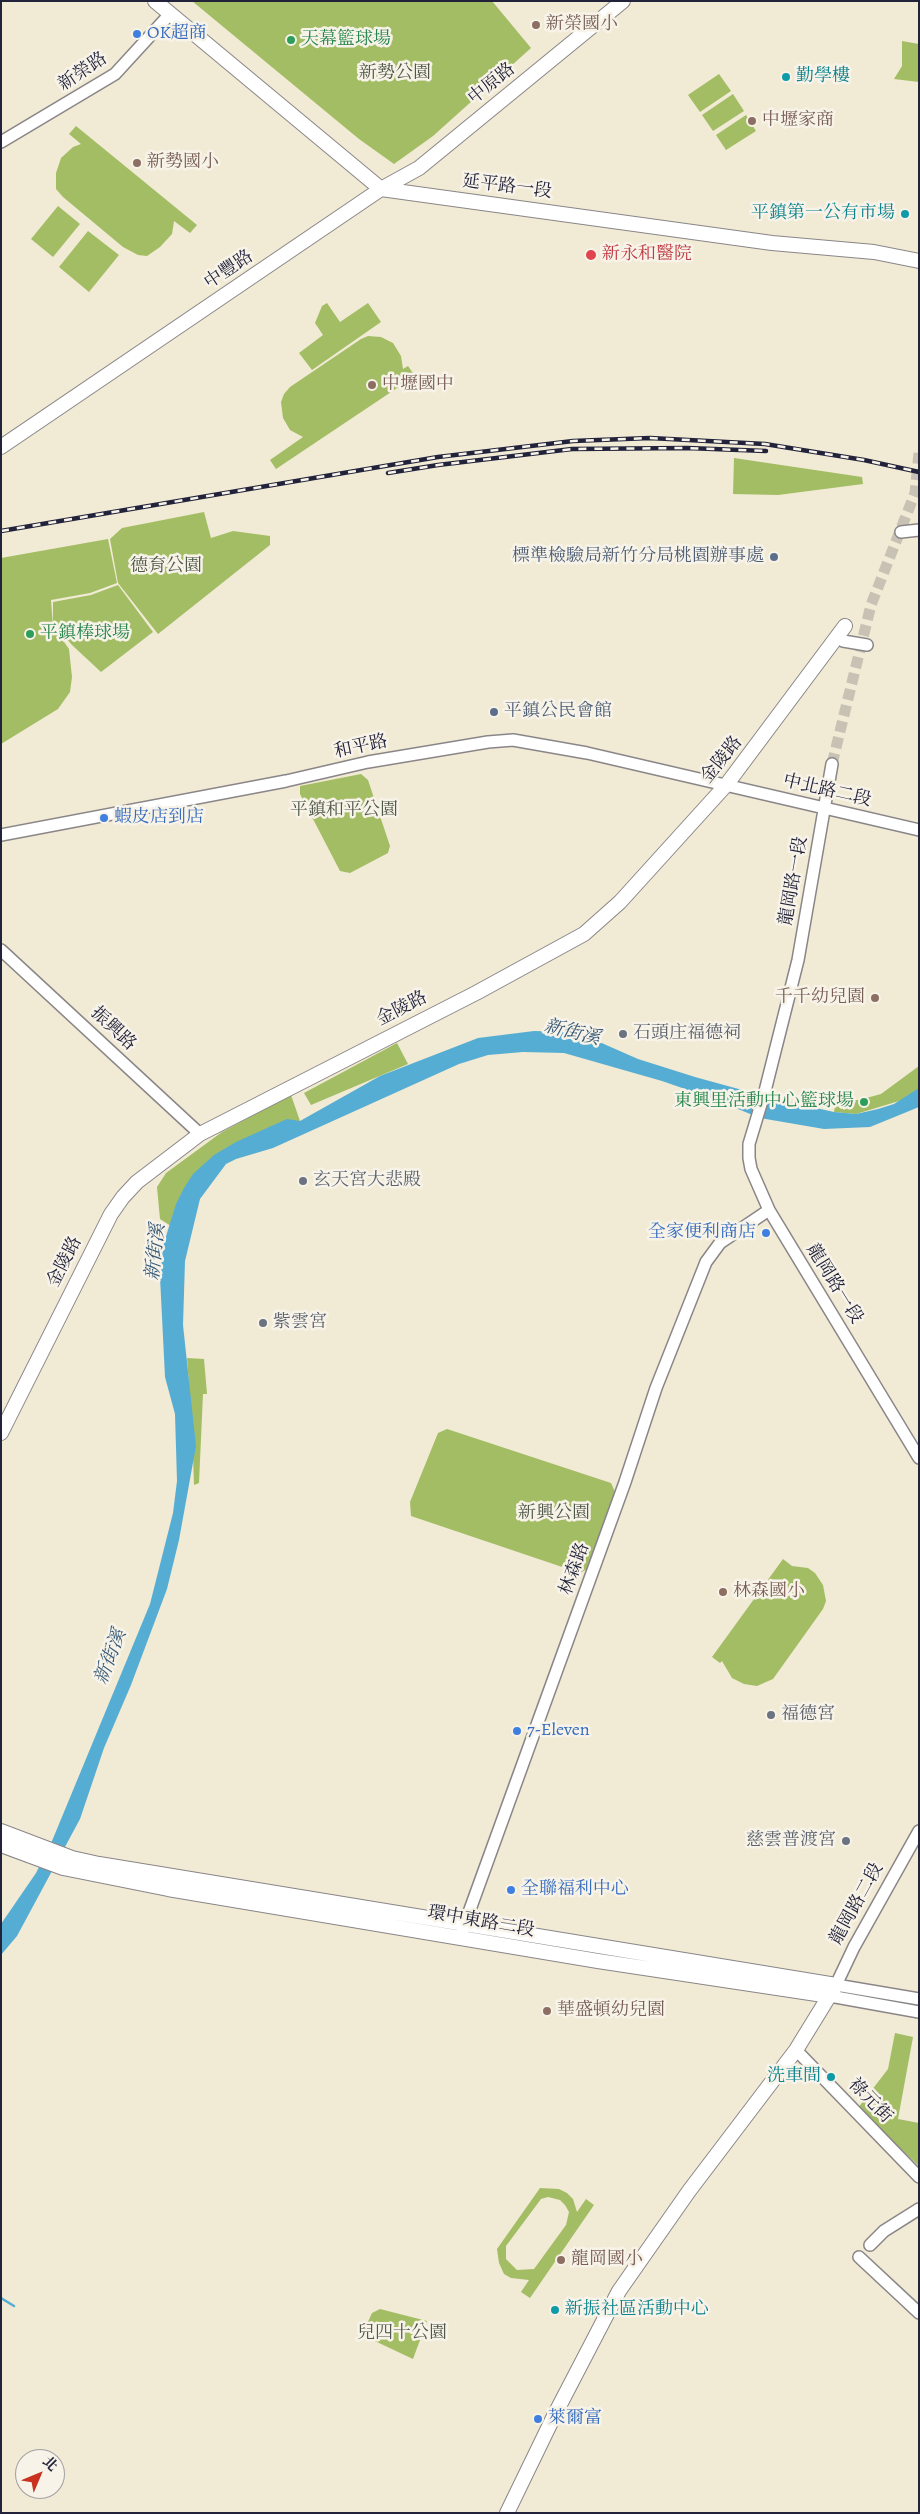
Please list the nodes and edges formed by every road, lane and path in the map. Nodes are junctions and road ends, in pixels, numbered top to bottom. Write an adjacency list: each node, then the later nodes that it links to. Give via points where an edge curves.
1 (155, 1): 3 (main road)
2 (623, 1): 5 (main road, 中原路, via 419,168)
3 (170, 14): 4 (street, 新榮路, via 115,74); 5 (main road)
4 (1, 142)
5 (381, 189): 6 (main road, 延平路一段, via 772,243 874,252); 7 (main road, 中豐路)
6 (919, 261)
7 (1, 447)
8 (919, 530): 9 (street)
9 (901, 532)
10 (845, 626): 14 (main road, 金陵路)
11 (843, 641): 12 (street)
12 (867, 646)
13 (832, 764): 15 (street, 龍岡路一段)
14 (727, 784): 15 (street, 中北路二段); 17 (street, 和平路, via 513,740 368,762 286,782); 19 (main road, 金陵路, via 620,902 584,934)
15 (826, 809): 16 (street, 中北路二段); 20 (street, 龍岡路一段, via 798,960 749,1144 751,1170)
16 (919, 830)
17 (1, 835)
18 (1, 950): 19 (street, 振興路)
19 (200, 1134): 21 (main road, 金陵路, via 123,1196)
20 (769, 1210): 22 (street, 龍岡路一段); 27 (street, 林森路, via 720,1243 706,1262 656,1388)
21 (1, 1433)
22 (919, 1458)
23 (1, 1831): 26 (main road)
24 (919, 1831): 28 (street, 龍岡路二段)
25 (1, 1845): 26 (main road)
26 (43, 1854): 27 (main road, 環中東路二段, via 168,1890)
27 (462, 1932): 28 (main road, 環中東路二段, via 598,1961)
28 (833, 1990): 29 (street, 環中東路二段); 30 (street, 環中東路二段); 31 (main road)
29 (919, 1999)
30 (919, 2012)
31 (796, 2050): 32 (street, 祿元街); 37 (main road, via 689,2191 619,2291)
32 (919, 2177)
33 (919, 2210): 34 (street, via 884,2231)
34 (870, 2245)
35 (859, 2257): 36 (street)
36 (919, 2313)
37 (507, 2513)

